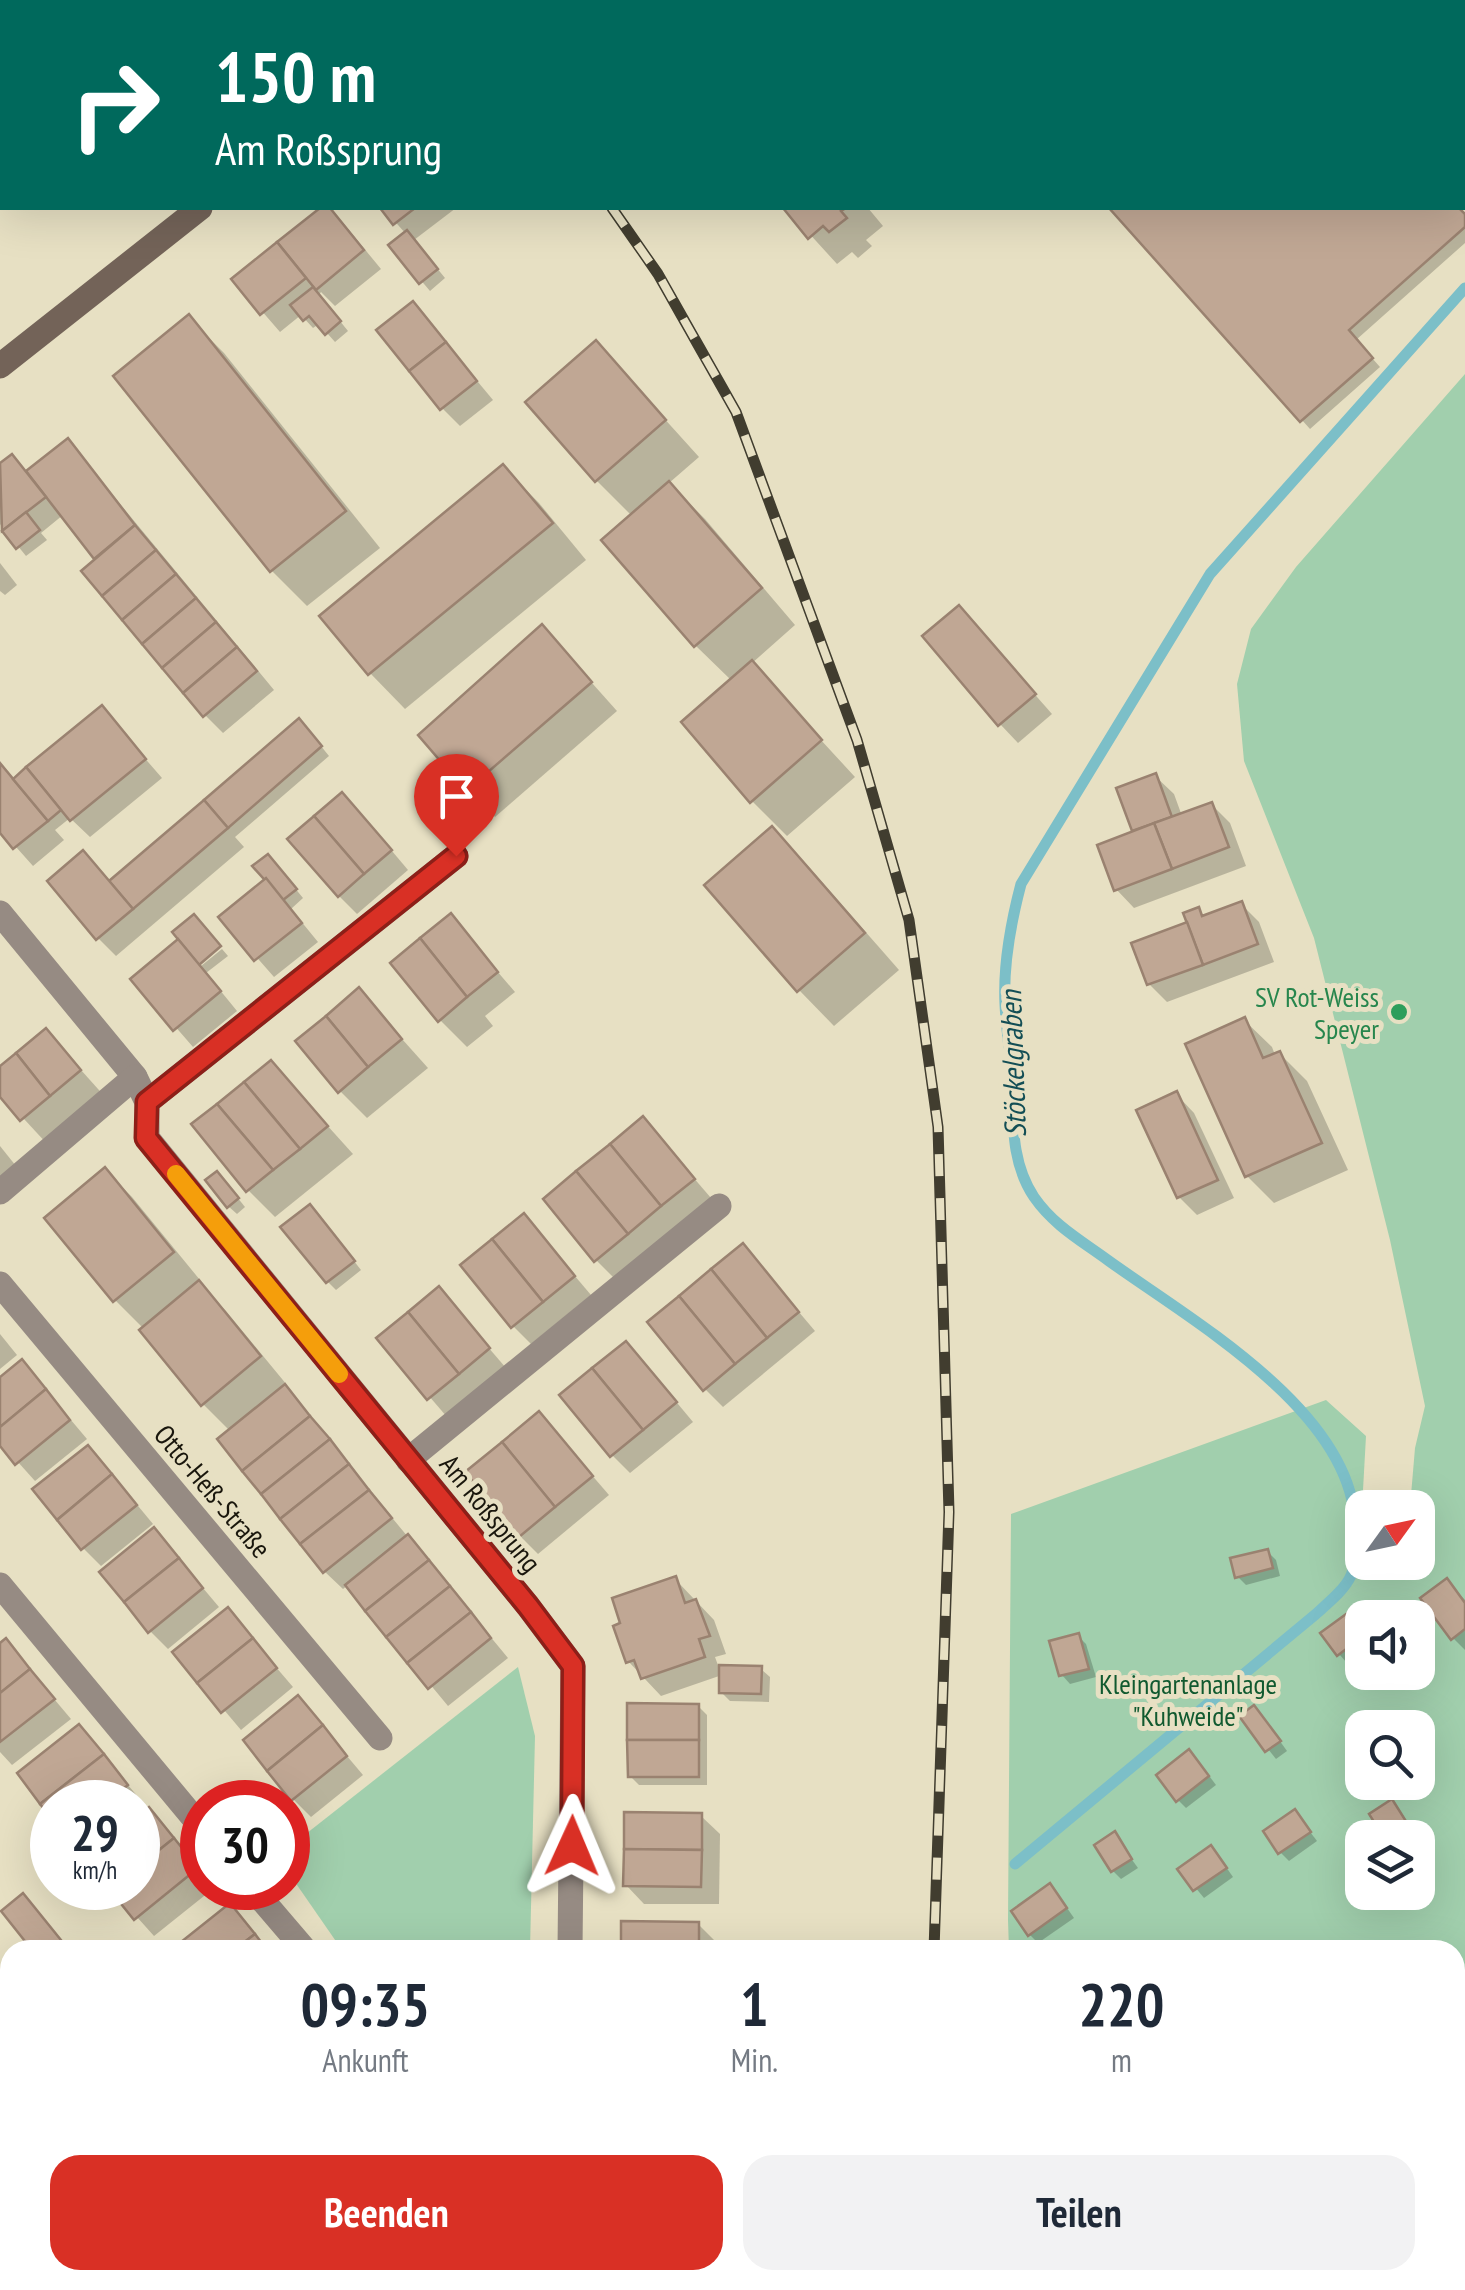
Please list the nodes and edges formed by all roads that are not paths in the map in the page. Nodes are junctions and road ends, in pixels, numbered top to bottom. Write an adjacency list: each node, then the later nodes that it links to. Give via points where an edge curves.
1 (197, 210): 2 (main road)
2 (0, 366)
3 (456, 856): 6 (street)
4 (0, 913): 5 (street, Am Roßsprung)
5 (135, 1076): 6 (street, Am Roßsprung); 7 (street)
6 (147, 1102): 10 (street, Am Roßsprung, via 146,1138)
7 (0, 1192)
8 (719, 1206): 10 (street, Am Roßsprung)
9 (0, 1284): 12 (street, Otto-Heß-Straße)
10 (408, 1460): 16 (street, Am Roßsprung, via 573,1666)
11 (0, 1585): 13 (street)
12 (380, 1738)
13 (180, 1802)
14 (271, 1910): 15 (street)
15 (296, 1940)
16 (570, 1940)

